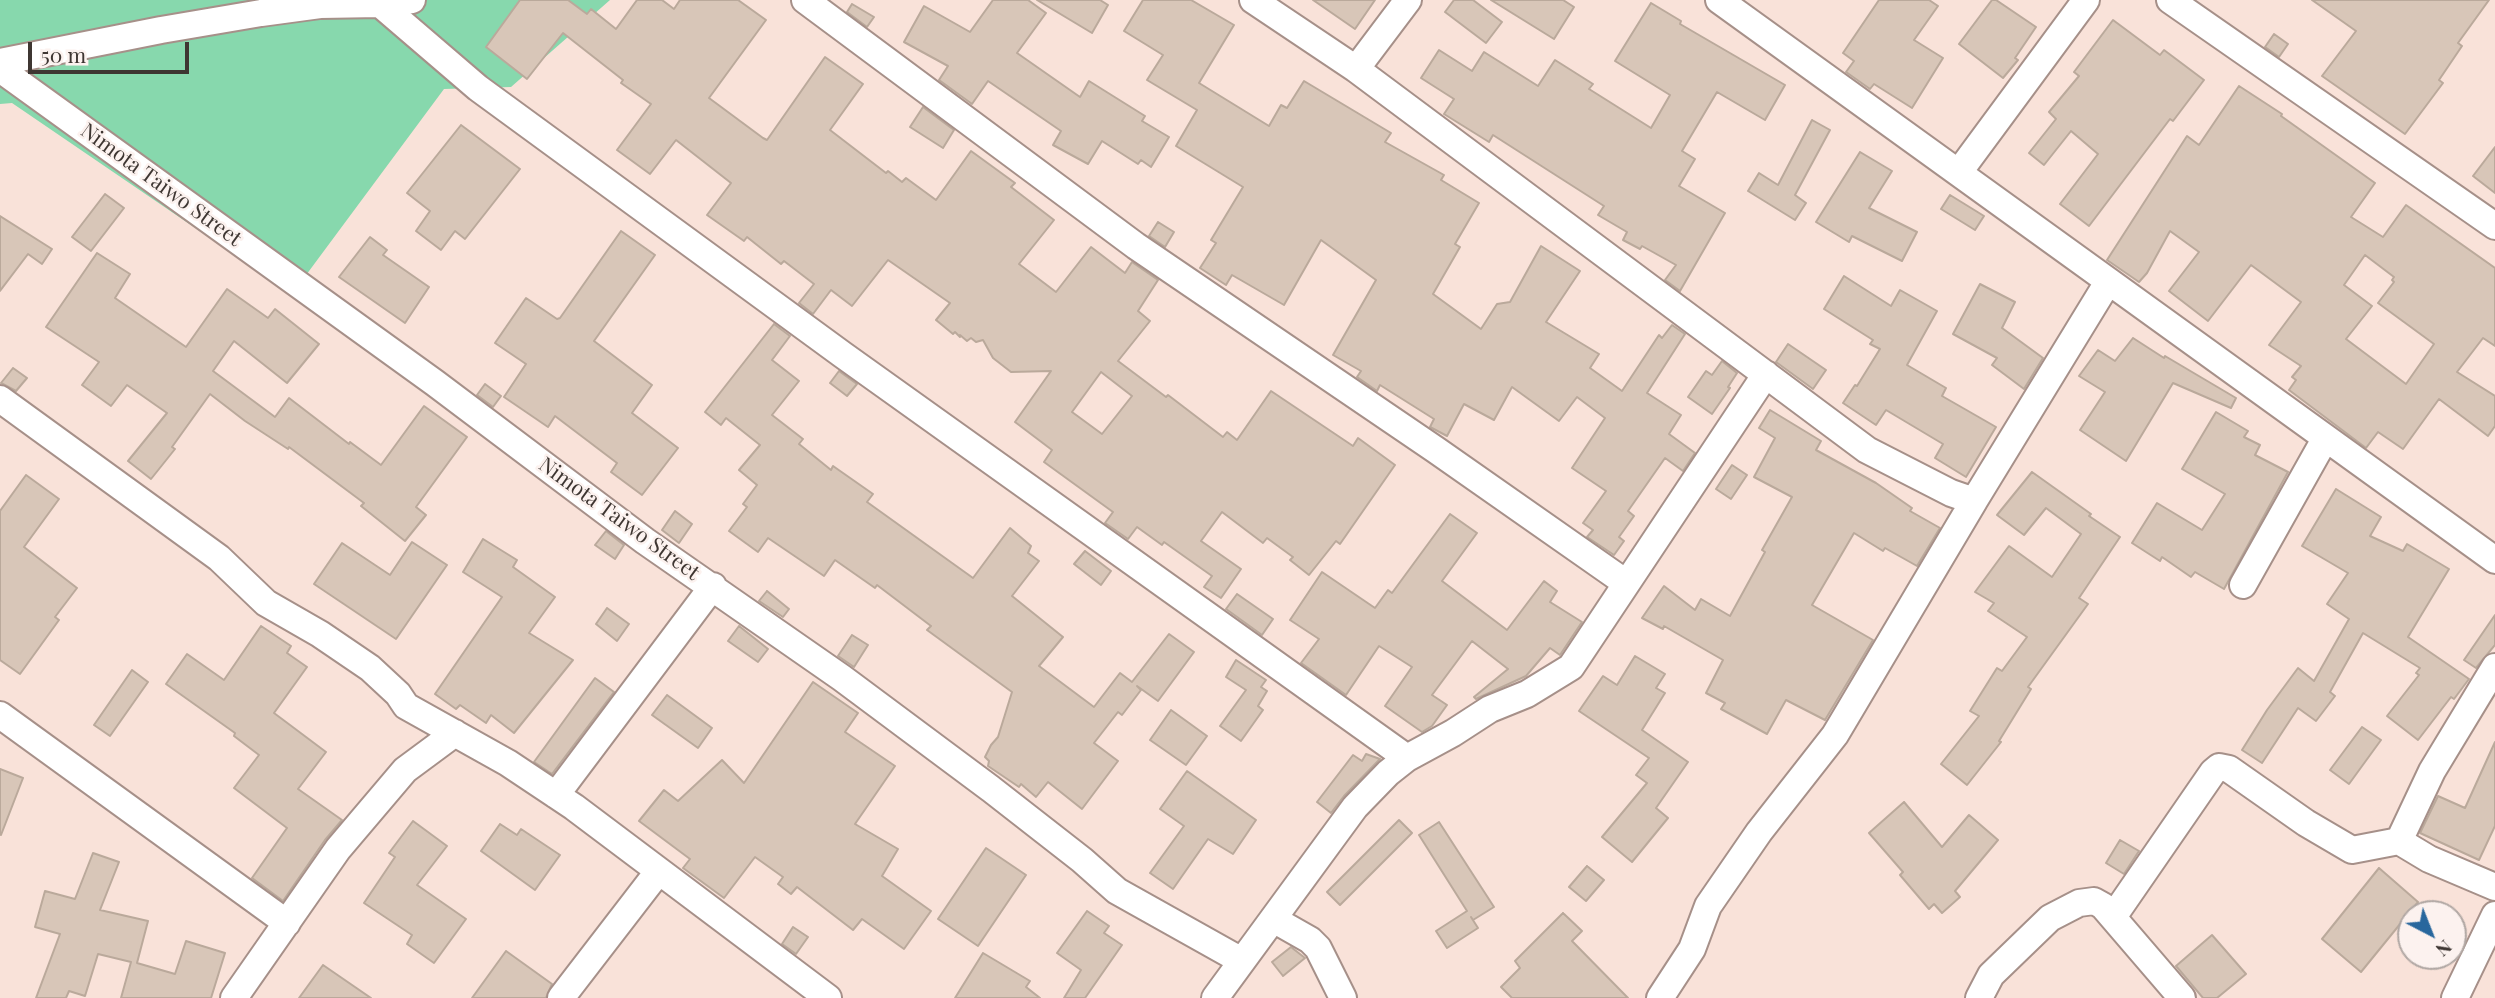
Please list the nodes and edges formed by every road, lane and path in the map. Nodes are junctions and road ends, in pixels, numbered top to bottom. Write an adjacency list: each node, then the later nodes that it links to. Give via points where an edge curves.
1 (412, 0): 8 (street)
2 (805, 0): 20 (street, via 1136,246)
3 (1253, 0): 11 (street)
4 (1408, 0): 11 (street)
5 (1719, 0): 12 (street)
6 (2086, 0): 12 (street)
7 (2170, 0): 13 (street)
8 (380, 5): 9 (street, via 320,5 261,13); 26 (street, via 478,88)
9 (0, 62)
10 (0, 69): 22 (street, Nimota Taiwo Street)
11 (1356, 69): 15 (street)
12 (1959, 172): 14 (street)
13 (2495, 226)
14 (2108, 282): 17 (street); 18 (street)
15 (1766, 374): 18 (street, via 1867,450); 20 (street)
16 (0, 399): 25 (street, via 219,558 266,603 370,668 406,706)
17 (2325, 439): 19 (street); 21 (street)
18 (1974, 502): 41 (street, via 1835,736 1708,906 1692,949)
19 (2495, 559)
20 (1626, 583): 26 (street, via 1570,667)
21 (2243, 585)
22 (713, 586): 27 (street); 35 (street, Nimota Taiwo Street, via 990,789 1117,891)
23 (2495, 667): 28 (street, via 2432,771)
24 (0, 715): 34 (street)
25 (455, 733): 27 (street); 34 (street, via 405,770 338,849)
26 (1407, 758): 33 (street, via 1355,807)
27 (556, 795): 29 (street)
28 (2399, 841): 30 (street); 32 (street, via 2352,850 2230,769 2220,767)
29 (658, 872): 37 (street); 38 (street)
30 (2495, 887)
31 (2495, 915): 44 (street)
32 (2113, 917): 42 (street, via 2094,901 2079,903 2050,918 1991,975); 43 (street)
33 (1273, 919): 35 (street); 40 (street, via 1318,948)
34 (286, 923): 36 (street)
35 (1242, 961): 39 (street)
36 (234, 998)
37 (561, 998)
38 (828, 998)
39 (1215, 998)
40 (1343, 998)
41 (1660, 998)
42 (1979, 998)
43 (2182, 998)
44 (2455, 998)

